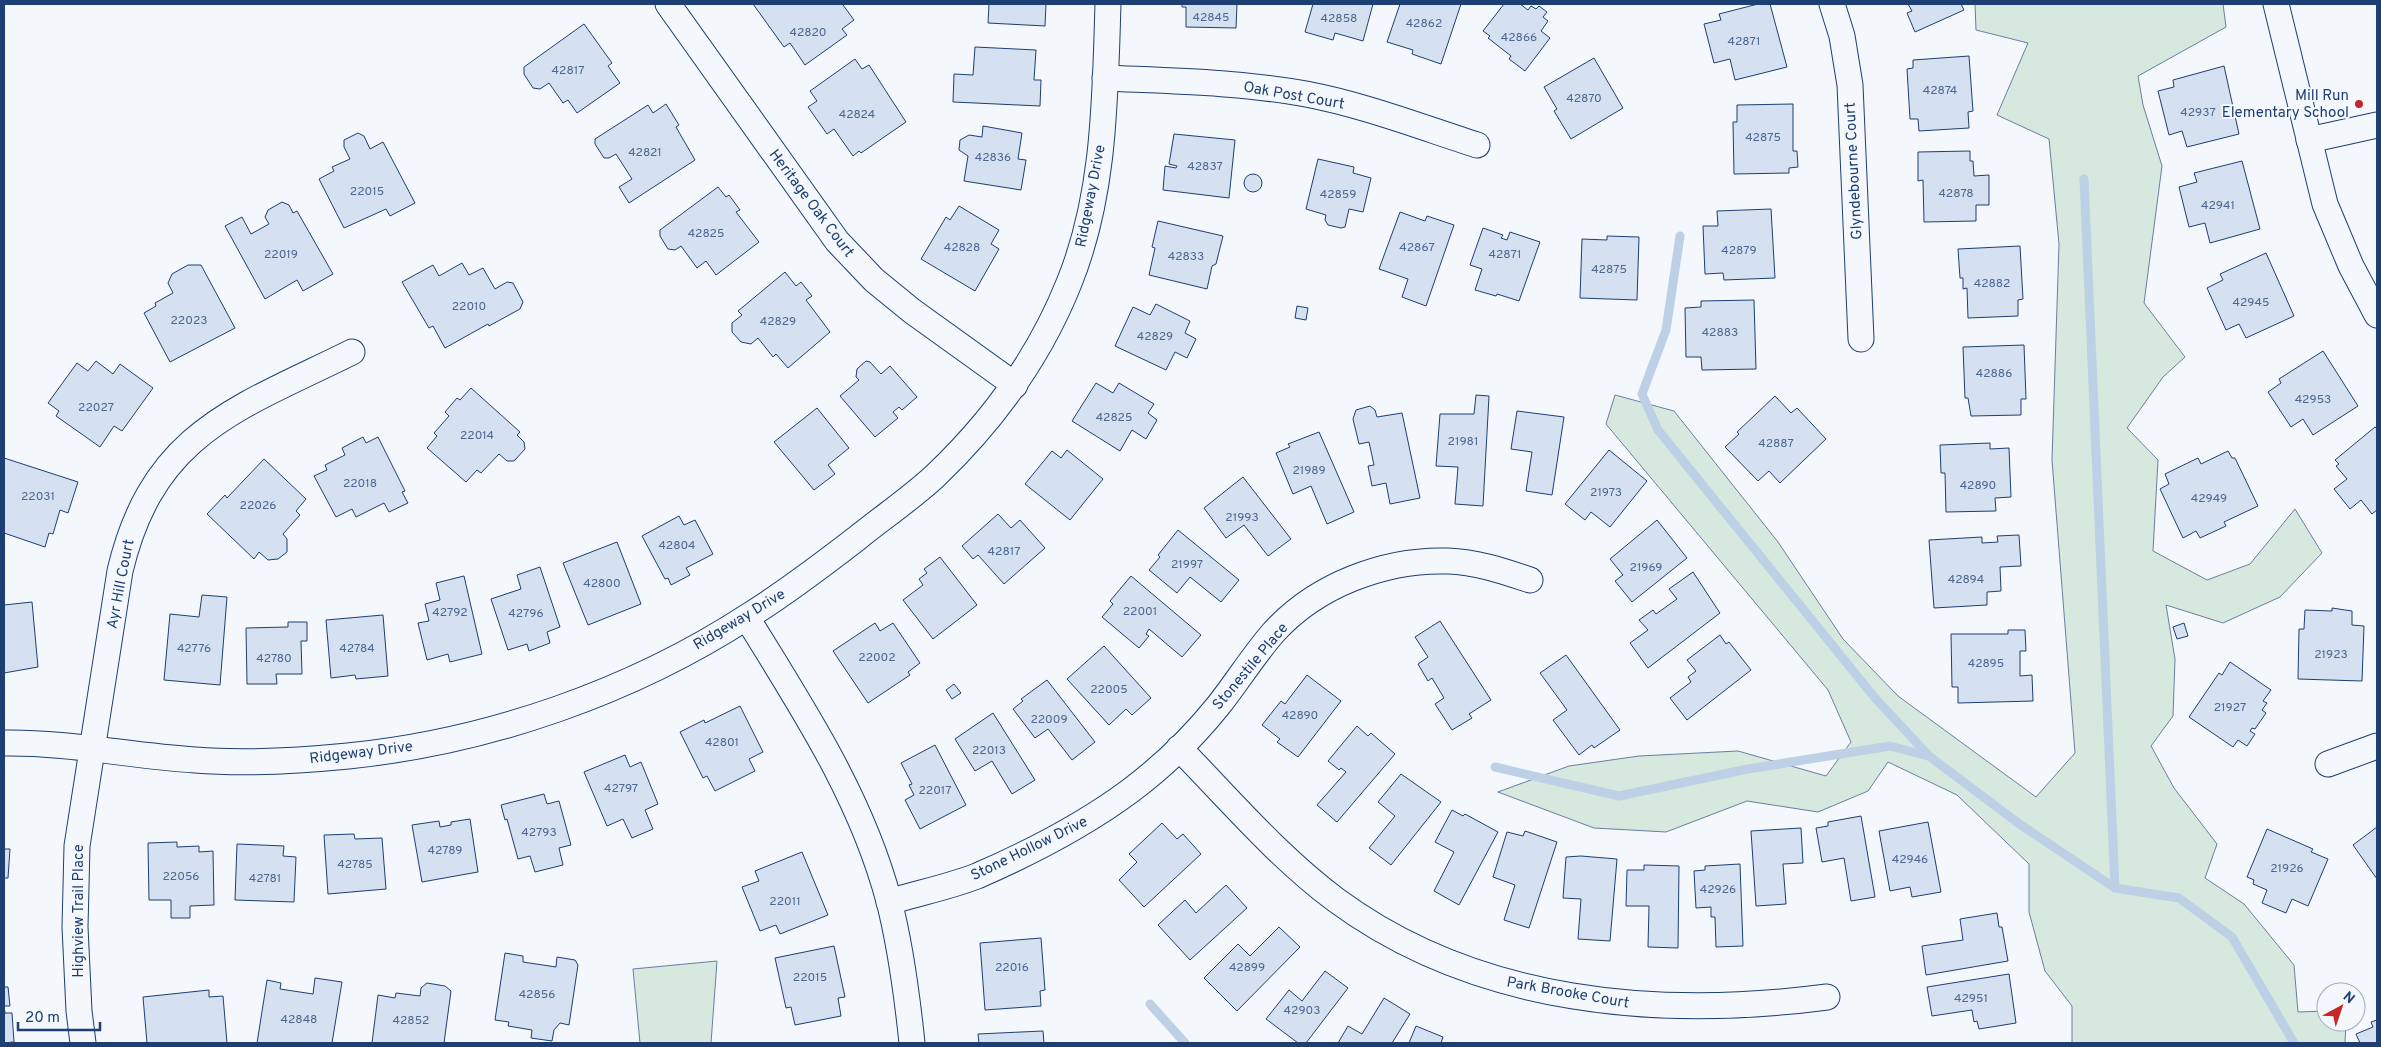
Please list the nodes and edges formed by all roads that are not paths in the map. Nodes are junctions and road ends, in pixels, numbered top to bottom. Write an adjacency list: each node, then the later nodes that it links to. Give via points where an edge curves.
1 (668, 4): 12 (street, Heritage Oak Court, via 837,241 874,280 912,312)
2 (1108, 4): 5 (street, Ridgeway Drive)
3 (1832, 4): 10 (street, Glyndebourne Court, via 1842,36 1850,85)
4 (2276, 4): 7 (street)
5 (1105, 78): 8 (street, Oak Post Court, via 1243,85 1307,94 1364,108); 12 (street, Ridgeway Drive, via 1098,171 1087,230 1070,281 1047,333)
6 (2377, 125): 7 (street)
7 (2309, 140): 9 (street, via 2325,204 2351,266)
8 (1477, 145)
9 (2377, 315)
10 (1861, 339)
11 (352, 352): 18 (street, Ayr Hill Court, via 227,414 195,437 161,474 143,502 128,538)
12 (1015, 385): 14 (street, Ridgeway Drive, via 971,440 931,480 807,577)
13 (1530, 580): 17 (street, Stonestile Place, via 1488,566 1448,561 1374,570 1338,585 1304,606 1274,632 1216,707)
14 (747, 618): 18 (street, Ridgeway Drive, via 662,665 592,696 512,724 431,744 350,756 264,762 196,760); 20 (street, via 827,748 857,810)
15 (4, 743): 18 (street, Ridgeway Drive, via 29,742)
16 (2377, 746): 19 (street)
17 (1179, 748): 20 (street, Stone Hollow Drive, via 1131,790 1082,824 976,876); 21 (street, Park Brooke Court, via 1295,866 1336,900 1380,929 1435,957 1493,978 1556,994 1635,1005 1758,1006)
18 (92, 750): 22 (street, Highview Trail Place, via 78,846 75,918)
19 (2328, 764)
20 (889, 902): 23 (street, via 904,973)
21 (1827, 997)
22 (83, 1043)
23 (912, 1043)

